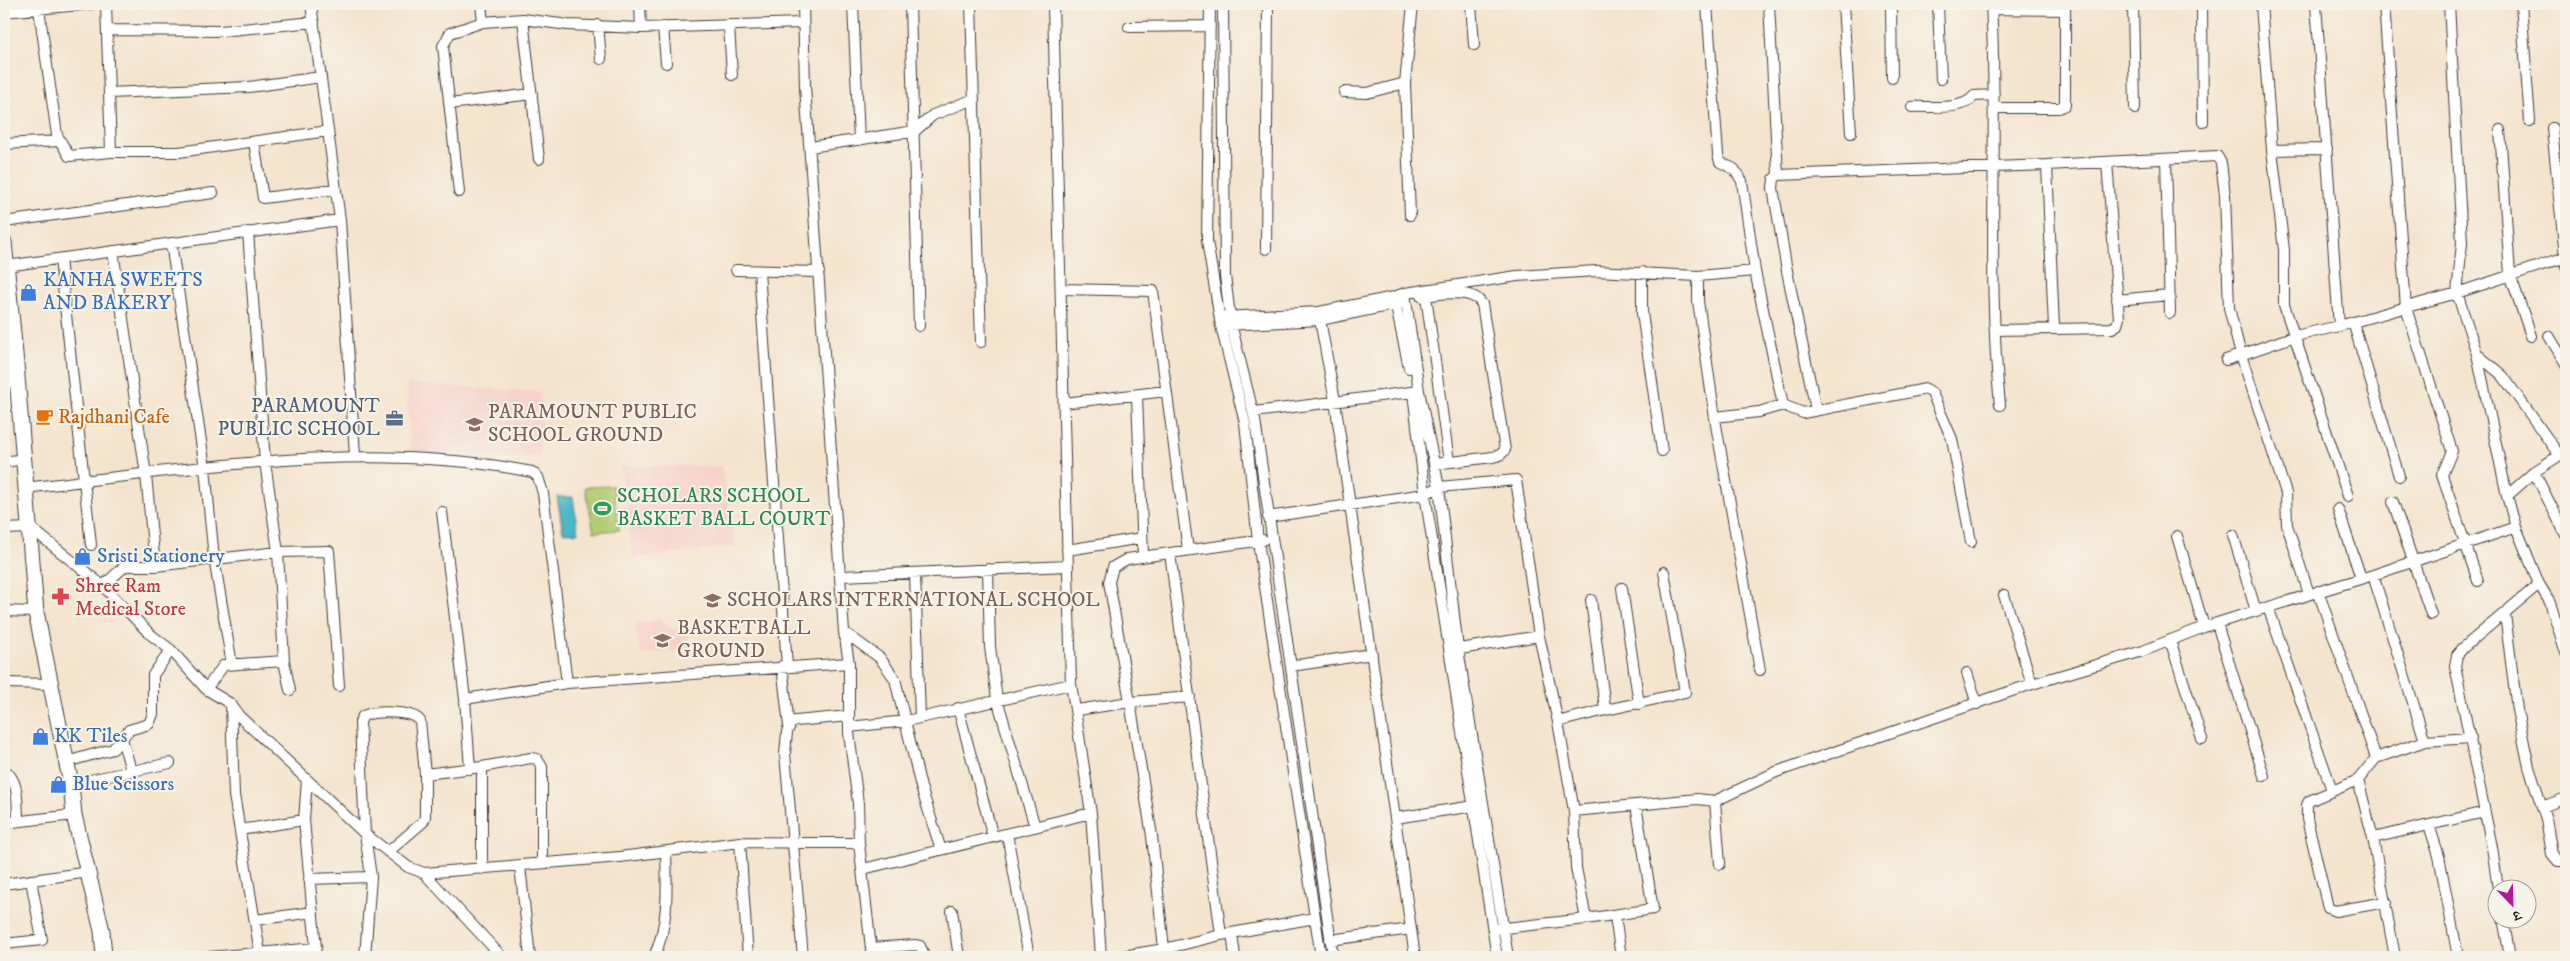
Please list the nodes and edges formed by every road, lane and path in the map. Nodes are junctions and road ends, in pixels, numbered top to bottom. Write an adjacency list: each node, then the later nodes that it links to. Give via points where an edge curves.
1 (91, 4): 28 (street)
2 (106, 4): 43 (street)
3 (311, 4): 34 (street)
4 (481, 4): 35 (street)
5 (640, 4): 42 (street)
6 (803, 4): 36 (street)
7 (853, 4): 69 (street)
8 (910, 4): 66 (street)
9 (971, 4): 56 (street)
10 (1053, 4): 103 (street)
11 (1210, 4): 39 (street)
12 (1223, 4): 112 (street)
13 (1268, 4): 91 (street)
14 (1413, 4): 51 (street)
15 (1471, 4): 44 (street)
16 (1707, 4): 98 (street, via 1718,155 1720,162 1734,169 1742,181)
17 (1769, 4): 81 (street)
18 (1843, 4): 67 (street)
19 (1890, 4): 49 (street)
20 (1938, 4): 50 (street)
21 (2133, 4): 60 (street)
22 (2202, 4): 62 (street)
23 (2261, 4): 74 (street)
24 (2316, 4): 73 (street)
25 (2384, 4): 109 (street)
26 (2449, 4): 104 (street, via 2462,243)
27 (2521, 4): 61 (street)
28 (55, 5): 31 (street)
29 (1991, 6): 30 (street); 55 (street)
30 (2065, 7): 59 (street, via 2065,105 2059,108)
31 (39, 8): 32 (street); 68 (street)
32 (4, 12)
33 (524, 19): 35 (street); 37 (street); 54 (street)
34 (314, 22): 43 (street, via 221,31); 48 (street)
35 (483, 22): 57 (street, via 450,33 446,38 443,46)
36 (802, 23): 38 (street); 72 (street)
37 (598, 25): 42 (street); 45 (street)
38 (729, 25): 40 (street); 47 (street)
39 (1210, 26): 41 (street); 112 (street, via 1207,241)
40 (663, 27): 42 (street); 46 (street)
41 (1129, 27)
42 (641, 28)
43 (107, 30): 53 (street)
44 (1474, 44)
45 (601, 59)
46 (666, 63)
47 (732, 75)
48 (321, 77): 53 (street, via 249,86); 65 (street)
49 (1892, 78)
50 (1941, 79)
51 (1405, 83): 52 (street, via 1367,93); 85 (street)
52 (1344, 92)
53 (109, 93): 75 (street)
54 (532, 94): 57 (street); 76 (street)
55 (1994, 95): 58 (street, via 1974,96 1962,104); 59 (street)
56 (974, 99): 66 (street, via 933,115); 121 (street)
57 (449, 104): 83 (street)
58 (1912, 107)
59 (1994, 108): 80 (street)
60 (2135, 109)
61 (2530, 121)
62 (2203, 122)
63 (2552, 128): 94 (street)
64 (2500, 130): 101 (street)
65 (328, 131): 70 (street); 82 (street)
66 (915, 132): 69 (street); 114 (street)
67 (1851, 133)
68 (60, 140): 71 (street); 75 (street, via 69,156)
69 (859, 140): 72 (street)
70 (254, 142): 75 (street, via 179,152); 82 (street, via 263,198)
71 (4, 144)
72 (810, 147): 99 (street)
73 (2327, 149): 74 (street); 115 (street)
74 (2272, 150): 118 (street, via 2284,250 2284,305)
75 (111, 152)
76 (539, 159)
77 (2166, 159): 78 (street); 105 (street); 123 (street, via 2217,156 2221,163 2227,226 2229,308)
78 (2107, 162): 79 (street); 108 (street)
79 (2047, 165): 80 (street); 116 (street)
80 (1992, 167): 81 (street); 117 (street)
81 (1778, 175): 134 (street, via 1773,188)
82 (336, 189): 86 (street)
83 (459, 192)
84 (213, 193): 87 (street)
85 (1410, 215)
86 (340, 220): 88 (street); 139 (street)
87 (4, 222)
88 (248, 232): 90 (street); 142 (street)
89 (4, 242): 95 (street)
90 (171, 243): 92 (street); 145 (street)
91 (1266, 249)
92 (113, 251): 93 (street); 147 (street)
93 (60, 259): 95 (street); 149 (street)
94 (2565, 260): 101 (street)
95 (6, 266): 126 (street)
96 (736, 270): 97 (street)
97 (759, 271): 99 (street); 212 (street)
98 (1754, 271): 102 (street); 132 (street)
99 (819, 272): 185 (street)
100 (1642, 272): 102 (street); 107 (street, via 1517,276); 137 (street, via 1642,312)
101 (2510, 274): 104 (street); 119 (street)
102 (1698, 276): 136 (street, via 1698,301)
103 (1061, 289): 127 (street, via 1153,291); 131 (street)
104 (2457, 293): 109 (street); 122 (street)
105 (2169, 295): 108 (street); 110 (street)
106 (1426, 296): 107 (street); 143 (street); 143 (street, via 1469,294 1482,304 1505,450 1493,457)
107 (1401, 299): 111 (street); 112 (street, via 1319,312); 128 (street)
108 (2117, 300): 116 (street, via 2119,318 2112,328)
109 (2406, 308): 113 (street); 171 (street, via 2452,452 2442,475)
110 (2170, 313)
111 (1320, 320): 112 (street); 130 (street)
112 (1225, 321): 135 (street); 168 (street, via 1245,422)
113 (2353, 322): 115 (street); 148 (street)
114 (919, 326)
115 (2338, 326): 118 (street)
116 (2054, 328): 117 (street)
117 (1995, 330): 133 (street)
118 (2294, 336): 123 (street); 153 (street)
119 (2531, 336)
120 (2549, 336): 125 (street)
121 (981, 342)
122 (2477, 354): 138 (street, via 2503,376); 154 (street)
123 (2241, 355): 124 (street); 191 (street, via 2286,493 2287,525)
124 (2226, 360)
125 (2566, 364)
126 (10, 365): 140 (street)
127 (1166, 391): 129 (street); 173 (street)
128 (1416, 392): 130 (street); 144 (street); 152 (street)
129 (1137, 395): 131 (street); 166 (street)
130 (1335, 402): 135 (street); 156 (street)
131 (1064, 403): 172 (street)
132 (1783, 404): 134 (street, via 1803,412); 136 (street, via 1759,412)
133 (2000, 405)
134 (1816, 410): 169 (street, via 1926,389 1932,393 1952,439)
135 (1254, 412): 159 (street)
136 (1714, 417): 214 (street)
137 (1662, 451)
138 (2563, 453): 146 (street)
139 (355, 456): 142 (street); 216 (street, via 469,461 532,472 538,477 543,493)
140 (24, 460): 141 (street); 151 (street)
141 (4, 462)
142 (265, 462): 145 (street); 174 (street)
143 (1449, 462): 144 (street)
144 (1434, 464): 150 (street)
145 (205, 468): 147 (street); 177 (street)
146 (2534, 472): 154 (street); 164 (street)
147 (146, 475): 149 (street); 179 (street)
148 (2399, 476)
149 (85, 481): 151 (street); 170 (street)
150 (1439, 487): 152 (street); 203 (street, via 1516,480); 205 (street)
151 (25, 488): 161 (street)
152 (1425, 494): 156 (street); 205 (street)
153 (2348, 496)
154 (2507, 496): 160 (street)
155 (2394, 502): 178 (street)
156 (1348, 505): 159 (street); 208 (street)
157 (2338, 509): 186 (street)
158 (442, 512): 225 (street)
159 (1268, 517): 167 (street)
160 (2516, 527): 171 (street); 188 (street)
161 (30, 528): 162 (street); 189 (street); 197 (street)
162 (4, 529)
163 (2233, 535): 196 (street)
164 (2566, 535)
165 (2177, 536): 201 (street)
166 (1142, 538): 172 (street); 176 (street)
167 (1273, 538): 168 (street); 213 (street)
168 (1258, 541): 173 (street); 299 (street)
169 (1971, 542)
170 (91, 545)
171 (2466, 545): 178 (street); 187 (street)
172 (1067, 550): 180 (street)
173 (1188, 550): 175 (street)
174 (278, 552): 177 (street); 209 (street); 221 (street, via 329,551)
175 (1170, 552): 176 (street); 224 (street)
176 (1143, 554): 227 (street, via 1118,563 1110,573 1109,582)
177 (214, 558): 179 (street); 211 (street)
178 (2413, 561): 184 (street); 198 (street)
179 (154, 566): 189 (street, via 125,566)
180 (1068, 566): 181 (street); 219 (street)
181 (988, 569): 183 (street); 226 (street, via 990,647)
182 (1664, 572): 229 (street, via 1685,692)
183 (915, 573): 185 (street); 234 (street)
184 (2373, 575): 186 (street); 242 (street)
185 (842, 576): 202 (street)
186 (2361, 578): 191 (street)
187 (2478, 581)
188 (2539, 584): 199 (street); 207 (street, via 2550,602)
189 (104, 586): 206 (street, via 150,634)
190 (1622, 588): 229 (street)
191 (2313, 593): 194 (street); 243 (street)
192 (2004, 595): 220 (street)
193 (1591, 600): 232 (street)
194 (2268, 607): 196 (street); 255 (street)
195 (4, 611): 197 (street)
196 (2256, 611): 200 (street)
197 (36, 612): 218 (street)
198 (2431, 614)
199 (2505, 614): 239 (street, via 2457,655 2456,677); 260 (street, via 2517,710 2528,767)
200 (2218, 624): 201 (street); 251 (street)
201 (2204, 627): 204 (street)
202 (844, 632): 210 (street); 236 (street, via 880,658 887,667 895,679)
203 (1539, 636): 205 (street); 237 (street)
204 (2170, 640): 220 (street); 241 (street)
205 (1454, 649): 259 (street); 302 (street)
206 (172, 650): 222 (street); 240 (street, via 153,675 152,720 145,726 129,730)
207 (2566, 653)
208 (1372, 654): 213 (street); 265 (street)
209 (284, 662): 211 (street); 223 (street)
210 (849, 663): 212 (street); 235 (street)
211 (232, 665): 222 (street, via 224,665)
212 (784, 666): 216 (street); 238 (street)
213 (1291, 666): 307 (street)
214 (1760, 670)
215 (1967, 673): 230 (street)
216 (566, 683): 225 (street)
217 (4, 684): 218 (street)
218 (51, 684): 244 (street)
219 (1071, 684): 226 (street); 233 (street)
220 (2032, 684): 230 (street)
221 (339, 686)
222 (206, 689): 228 (street)
223 (290, 690)
224 (1190, 697): 227 (street); 306 (street)
225 (465, 699): 247 (street)
226 (997, 699): 231 (street); 270 (street)
227 (1130, 702): 233 (street); 309 (street, via 1152,836)
228 (230, 704): 252 (street); 271 (street, via 234,795)
229 (1639, 704): 232 (street)
230 (1977, 704): 257 (street, via 1776,772)
231 (958, 708): 234 (street); 274 (street)
232 (1605, 708): 237 (street)
233 (1077, 710): 263 (street)
234 (920, 718): 236 (street)
235 (849, 721): 236 (street); 238 (street, via 796,721); 278 (street)
236 (906, 722): 279 (street, via 921,788)
237 (1558, 722): 261 (street)
238 (789, 726): 277 (street, via 785,754)
239 (2471, 738): 242 (street); 262 (street)
240 (122, 739): 244 (street, via 105,753); 249 (street)
241 (2202, 739)
242 (2425, 741): 243 (street)
243 (2376, 758): 253 (street)
244 (66, 762): 254 (street)
245 (170, 763): 249 (street)
246 (482, 767): 247 (street); 283 (street, via 531,758 537,759 542,766); 286 (street)
247 (470, 769): 250 (street)
248 (4, 770): 267 (street, via 15,782)
249 (131, 770): 254 (street)
250 (425, 774): 272 (street, via 420,721 416,716 374,712 362,716); 280 (street, via 423,822)
251 (2264, 776)
252 (307, 780): 266 (street); 272 (street)
253 (2358, 780): 255 (street); 275 (street)
254 (71, 784): 264 (street)
255 (2332, 790): 295 (street, via 2313,797 2306,806 2328,908 2336,911)
256 (2566, 798): 260 (street)
257 (1715, 800): 258 (street); 284 (street)
258 (1636, 805): 261 (street); 298 (street, via 1653,909)
259 (1474, 806): 265 (street); 302 (street)
260 (2542, 807): 282 (street, via 2552,854 2558,861)
261 (1574, 811): 300 (street, via 1576,868)
262 (2485, 812): 269 (street); 291 (street)
263 (1091, 813): 270 (street); 324 (street)
264 (74, 815): 267 (street); 288 (street)
265 (1395, 818): 304 (street)
266 (304, 820): 271 (street); 292 (street)
267 (18, 821): 268 (street)
268 (4, 823)
269 (2429, 826): 275 (street); 334 (street, via 2439,856)
270 (1035, 827): 273 (street)
271 (240, 830): 301 (street)
272 (364, 834): 280 (street); 290 (street)
273 (1007, 834): 274 (street); 323 (street)
274 (993, 837): 279 (street)
275 (2374, 838): 295 (street)
276 (740, 842): 277 (street); 281 (street); 319 (street)
277 (794, 843): 278 (street); 320 (street)
278 (859, 843): 287 (street)
279 (941, 850): 287 (street)
280 (388, 852): 289 (street)
281 (666, 852): 283 (street); 318 (street, via 667,900 661,941)
282 (2566, 861)
283 (542, 864): 285 (street)
284 (1720, 864)
285 (520, 866): 286 (street); 317 (street)
286 (482, 869): 289 (street)
287 (863, 869): 311 (street)
288 (89, 872): 293 (street); 313 (street, via 102,931)
289 (424, 874): 316 (street)
290 (371, 876): 292 (street); 315 (street)
291 (2496, 878)
292 (309, 879): 297 (street)
293 (32, 880): 294 (street); 308 (street, via 42,940)
294 (4, 884)
295 (2386, 902): 333 (street)
296 (952, 911): 322 (street)
297 (312, 912): 301 (street); 310 (street)
298 (1615, 916): 300 (street); 332 (street)
299 (1316, 918): 305 (street); 327 (street)
300 (1586, 919): 302 (street)
301 (255, 920): 312 (street)
302 (1498, 928): 330 (street); 331 (street)
303 (2505, 928): 335 (street)
304 (1411, 929): 307 (street); 329 (street)
305 (1232, 933): 306 (street); 326 (street)
306 (1221, 935): 309 (street)
307 (1330, 940): 328 (street)
308 (4, 944)
309 (1164, 949): 325 (street)
310 (316, 952): 312 (street)
311 (871, 953): 321 (street, via 915,944 920,946)
312 (256, 954): 314 (street)
313 (104, 957)
314 (209, 957)
315 (364, 957)
316 (502, 957)
317 (530, 957)
318 (654, 957)
319 (748, 957)
320 (804, 957)
321 (925, 957)
322 (959, 957)
323 (1029, 957)
324 (1101, 957)
325 (1117, 957)
326 (1235, 957)
327 (1322, 957)
328 (1333, 957)
329 (1415, 957)
330 (1497, 957)
331 (1508, 957)
332 (1621, 957)
333 (2395, 957)
334 (2458, 957)
335 (2510, 957)

